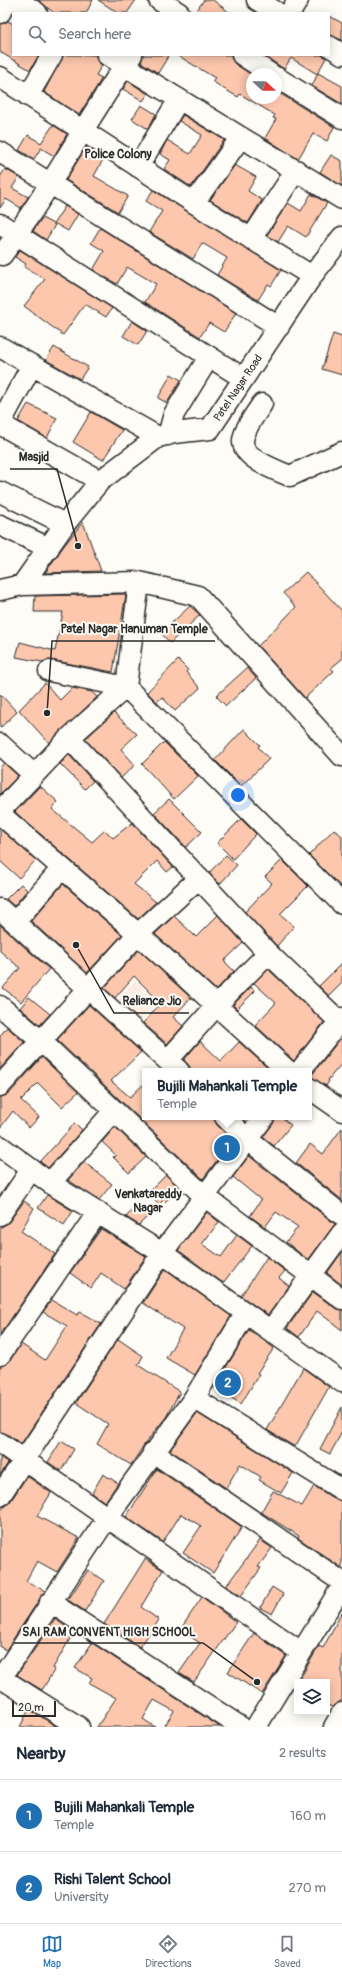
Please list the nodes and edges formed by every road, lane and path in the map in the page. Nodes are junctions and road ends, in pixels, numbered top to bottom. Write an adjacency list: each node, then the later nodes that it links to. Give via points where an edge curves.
1 (8, 0): 8 (street)
2 (16, 0): 5 (street)
3 (257, 0): 6 (street)
4 (298, 0): 7 (street)
5 (36, 12)
6 (276, 12)
7 (291, 12)
8 (0, 13)
9 (330, 47): 10 (street)
10 (342, 54)
11 (51, 56): 18 (street)
12 (111, 56): 14 (street)
13 (244, 56): 15 (street)
14 (128, 60): 19 (street); 21 (street)
15 (265, 65)
16 (0, 77): 18 (street)
17 (282, 81): 20 (street)
18 (28, 96): 21 (street)
19 (179, 99): 22 (street); 24 (street)
20 (342, 118)
21 (82, 132): 24 (street); 26 (street)
22 (241, 137): 25 (street); 28 (street)
23 (0, 152): 26 (street)
24 (138, 167): 28 (street)
25 (296, 170): 27 (street); 32 (street)
26 (51, 185): 30 (street); 35 (street)
27 (342, 199)
28 (194, 203): 32 (street)
29 (0, 224): 30 (street)
30 (17, 235): 33 (street, via 2,255); 37 (street)
31 (342, 237): 34 (street, Patel Nagar Road)
32 (251, 239): 34 (street)
33 (0, 254)
34 (312, 276): 35 (street, Patel Nagar Road)
35 (279, 327): 39 (street, Patel Nagar Road)
36 (0, 347): 38 (street)
37 (209, 357): 39 (street); 41 (street)
38 (32, 365): 41 (street); 43 (street, via 0,424)
39 (243, 378): 41 (street, Patel Nagar Road, via 210,429)
40 (262, 404): 42 (street, via 242,442 260,463 290,476)
41 (163, 436): 43 (street, Patel Nagar Road)
42 (342, 452)
43 (100, 481): 45 (street, Patel Nagar Road)
44 (0, 492): 45 (street)
45 (65, 524): 47 (street, Patel Nagar Road)
46 (0, 525): 47 (street)
47 (49, 548): 49 (street, Patel Nagar Road)
48 (139, 582): 49 (street); 52 (street); 55 (street, via 203,599)
49 (22, 585): 50 (street)
50 (0, 590)
51 (49, 671): 52 (street)
52 (126, 687): 53 (street); 60 (street)
53 (69, 738): 56 (street); 59 (street)
54 (0, 744): 56 (street)
55 (342, 756)
56 (34, 775): 57 (street)
57 (0, 812): 58 (street)
58 (62, 868): 62 (street); 63 (street)
59 (199, 878): 63 (street); 64 (street)
60 (342, 904)
61 (0, 909): 62 (street)
62 (15, 922): 65 (street)
63 (138, 934): 65 (street); 67 (street)
64 (268, 953): 67 (street); 68 (street)
65 (88, 987): 69 (street); 70 (street)
66 (0, 1006): 69 (street)
67 (216, 1006): 70 (street); 71 (street)
68 (341, 1021): 72 (street)
69 (41, 1041): 73 (street); 75 (street)
70 (174, 1066)
71 (285, 1068)
72 (302, 1068)
73 (0, 1086)
74 (312, 1090): 76 (street)
75 (114, 1111): 82 (street); 83 (street)
76 (342, 1111)
77 (228, 1120): 79 (street)
78 (262, 1120): 79 (street)
79 (247, 1139): 83 (street); 85 (street)
80 (0, 1146): 81 (street)
81 (31, 1170): 82 (street); 86 (street)
82 (50, 1183): 84 (street)
83 (204, 1196): 88 (street); 89 (street)
84 (98, 1212): 88 (street); 93 (street)
85 (342, 1214)
86 (0, 1215)
87 (342, 1233): 89 (street)
88 (162, 1254): 91 (street); 98 (street)
89 (310, 1275): 90 (street); 92 (street)
90 (342, 1299)
91 (246, 1312): 92 (street); 95 (street)
92 (271, 1330): 94 (street)
93 (0, 1355)
94 (342, 1382)
95 (194, 1398): 97 (street); 99 (street)
96 (0, 1443): 98 (street)
97 (153, 1452): 101 (street); 102 (street)
98 (24, 1459): 100 (street); 101 (street)
99 (342, 1490)
100 (0, 1496)
101 (107, 1518): 104 (street); 105 (street)
102 (342, 1582)
103 (342, 1586): 105 (street)
104 (50, 1602): 106 (street); 109 (street)
105 (301, 1652): 110 (street)
106 (0, 1679): 108 (street)
107 (342, 1713): 111 (street)
108 (79, 1727)
109 (241, 1727)
110 (256, 1727)
111 (334, 1727)

